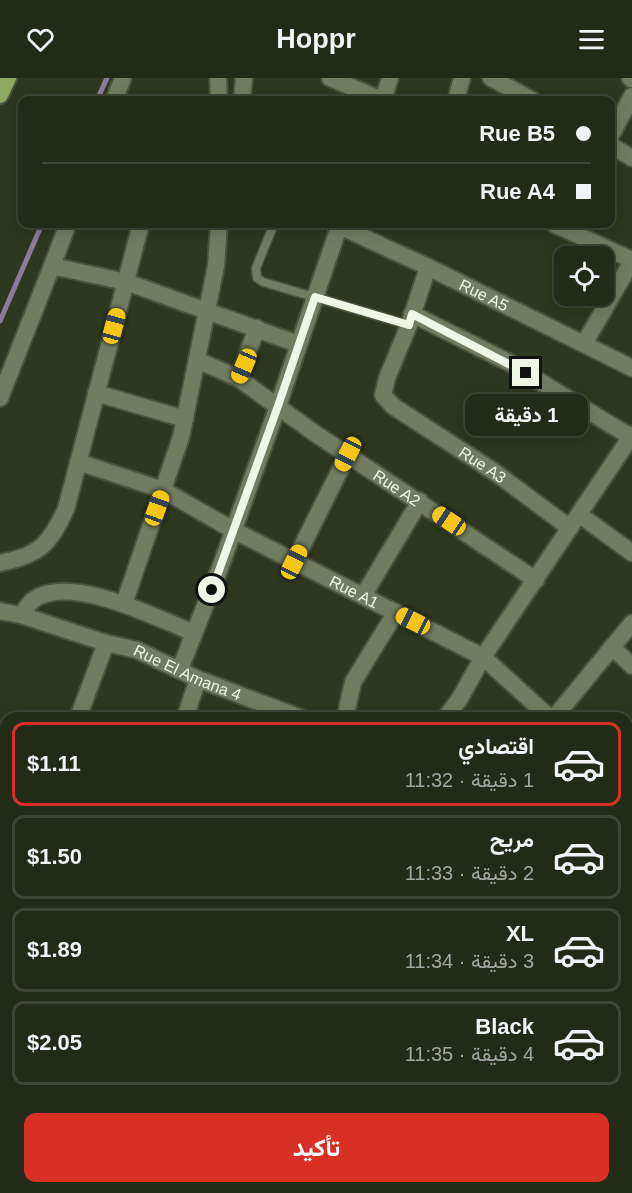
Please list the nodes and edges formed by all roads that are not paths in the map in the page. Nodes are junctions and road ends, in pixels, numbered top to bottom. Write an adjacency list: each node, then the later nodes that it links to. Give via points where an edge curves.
1 (8, 78): 9 (highway)
2 (123, 78): 10 (street)
3 (217, 78): 11 (street)
4 (244, 78): 12 (street)
5 (330, 78): 13 (street)
6 (390, 78): 14 (street)
7 (462, 78): 15 (street)
8 (491, 78): 16 (street)
9 (0, 95)
10 (116, 96)
11 (219, 96)
12 (242, 96)
13 (373, 96)
14 (384, 96)
15 (457, 96)
16 (525, 96)
17 (632, 96): 18 (street)
18 (615, 128)
19 (615, 148): 20 (street)
20 (632, 158)
21 (66, 228): 29 (street)
22 (140, 228): 31 (street)
23 (219, 228): 33 (street)
24 (272, 228): 32 (lane, via 256,268 257,278)
25 (337, 228): 32 (street)
26 (346, 228): 30 (street, Rue A5)
27 (567, 228): 28 (street)
28 (632, 261): 37 (street)
29 (52, 266): 31 (street); 42 (street)
30 (428, 267): 34 (street); 37 (street, Rue A5)
31 (126, 282): 33 (street); 41 (street)
32 (315, 297): 34 (lane); 36 (street)
33 (208, 312): 35 (street); 38 (street)
34 (411, 320): 45 (street, via 508,362); 50 (street, Rue A3, via 383,394 393,406)
35 (257, 328): 36 (street); 40 (street)
36 (298, 344): 43 (street)
37 (584, 344): 39 (street, Rue A5)
38 (197, 360): 40 (street, Rue A2); 44 (street)
39 (632, 368)
40 (238, 378): 43 (street, Rue A2)
41 (96, 393): 44 (street); 47 (street)
42 (0, 398)
43 (278, 406): 46 (street, Rue A2); 51 (street)
44 (185, 419): 48 (street)
45 (632, 436): 50 (street)
46 (348, 454): 49 (street, Rue A2); 53 (street)
47 (78, 462): 48 (street, Rue A1); 54 (street, via 66,509 44,546 25,557)
48 (163, 490): 51 (street, Rue A1); 57 (street)
49 (420, 501): 55 (street, Rue A2); 56 (street)
50 (575, 521): 52 (street, Rue A3); 55 (street)
51 (233, 531): 53 (street, Rue A1); 62 (street)
52 (632, 553)
53 (294, 562): 56 (street, Rue A1)
54 (0, 563)
55 (536, 580): 65 (street)
56 (363, 596): 59 (street, Rue A1)
57 (124, 604): 60 (street, via 60,590 33,600); 62 (street)
58 (0, 611): 60 (street, Rue El Amana 4)
59 (396, 612): 65 (street, Rue A1); 72 (street, via 354,682)
60 (21, 615): 63 (street, Rue El Amana 4)
61 (632, 623): 64 (street)
62 (194, 633): 67 (street)
63 (106, 643): 67 (street, Rue El Amana 4, via 137,650); 69 (street)
64 (612, 648): 66 (street); 75 (street)
65 (483, 657): 73 (street); 74 (street, Rue A1)
66 (632, 666)
67 (180, 669): 68 (street, Rue El Amana 4)
68 (198, 679): 70 (street); 71 (street, Rue El Amana 4)
69 (80, 712)
70 (187, 712)
71 (286, 712)
72 (346, 712)
73 (450, 712)
74 (545, 712)
75 (557, 712)

